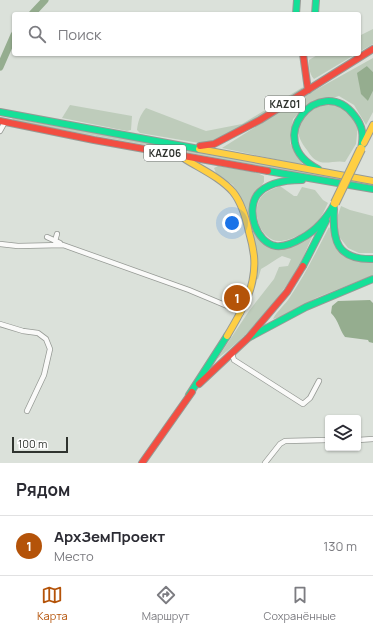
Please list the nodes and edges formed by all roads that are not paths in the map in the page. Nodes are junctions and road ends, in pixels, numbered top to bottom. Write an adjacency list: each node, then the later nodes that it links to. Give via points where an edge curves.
1 (296, 0): 3 (main road)
2 (316, 0): 4 (main road)
3 (296, 12)
4 (315, 12)
5 (373, 50): 7 (main road, KАZ01)
6 (303, 56): 7 (main road)
7 (308, 90): 13 (main road, KАZ01, via 260,120 214,144)
8 (0, 112): 13 (main road, KАZ06)
9 (3, 121): 11 (street); 15 (main road, KАZ06)
10 (373, 124): 12 (main road)
11 (0, 131)
12 (371, 132): 14 (main road)
13 (192, 147): 16 (main road, KАZ06)
14 (361, 149): 16 (main road, via 362,127 349,107 332,100 308,107 293,132 295,141 300,153 308,162); 19 (main road, bridge)
15 (165, 153): 16 (main road, KАZ06); 28 (main road, via 184,158 219,179 234,193 240,203 249,228 254,256 253,278)
16 (331, 177): 17 (main road, KАZ06); 18 (main road, KАZ06); 20 (main road, via 281,182 261,192 254,202 255,223 259,232 263,239 274,246 289,245 305,237)
17 (373, 181)
18 (373, 191)
19 (335, 203): 20 (main road); 26 (main road, via 333,229 337,243 352,258)
20 (328, 216): 30 (main road, via 287,292)
21 (57, 234): 23 (street)
22 (47, 237): 23 (street)
23 (55, 241): 25 (street)
24 (0, 244): 25 (street)
25 (63, 244): 28 (street, via 189,290)
26 (373, 259)
27 (373, 279): 30 (main road, via 306,307)
28 (241, 313): 33 (main road)
29 (0, 324): 34 (street, via 38,333 46,339 50,349 44,375)
30 (248, 338): 31 (main road)
31 (232, 354): 32 (street, via 234,360 303,404 310,398); 33 (main road, via 206,376)
32 (319, 381)
33 (189, 395): 38 (main road)
34 (27, 411)
35 (373, 439): 37 (street)
36 (325, 440): 39 (street, via 284,441)
37 (361, 440)
38 (142, 463)
39 (265, 463)

